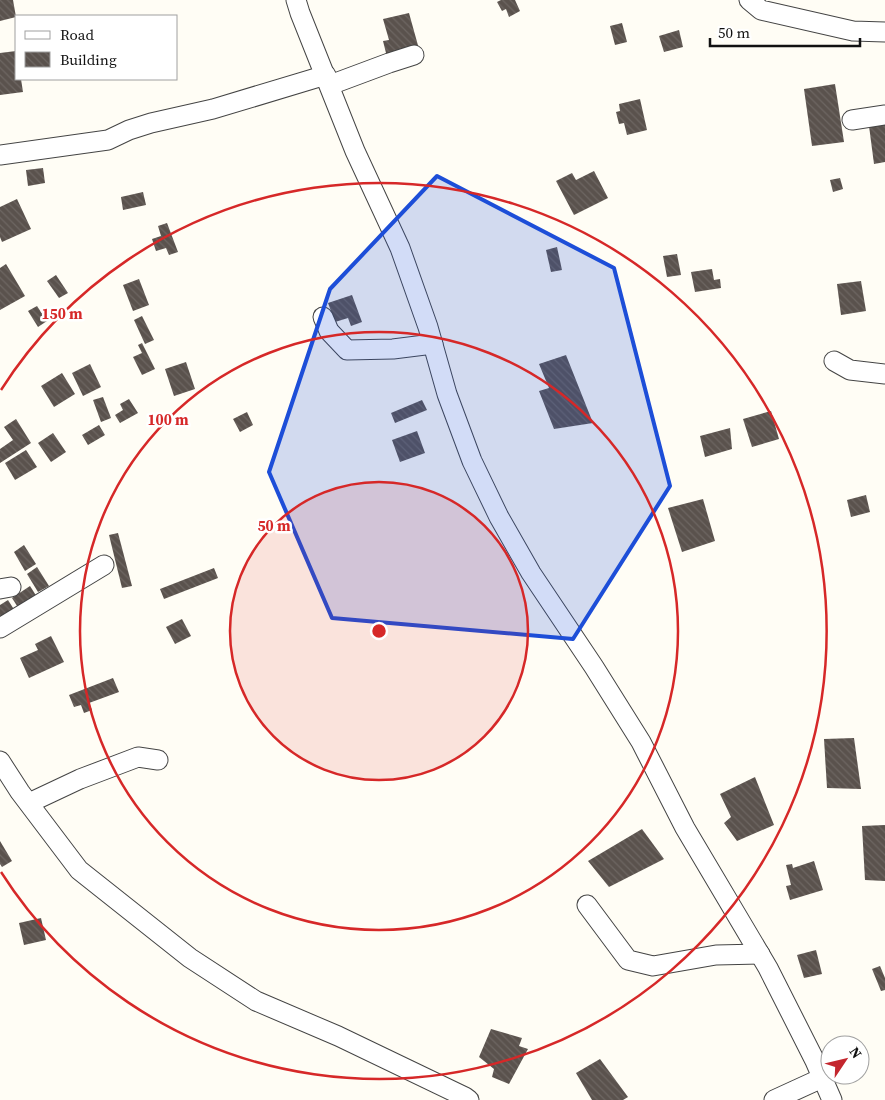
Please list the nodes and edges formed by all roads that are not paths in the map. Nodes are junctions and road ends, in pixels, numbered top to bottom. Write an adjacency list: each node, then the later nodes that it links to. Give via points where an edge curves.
1 (296, 0): 5 (street)
2 (749, 0): 3 (street, via 761,10 853,31)
3 (885, 32)
4 (414, 55): 5 (street)
5 (328, 80): 8 (street, via 152,123 108,140); 10 (street, via 355,151 400,248)
6 (885, 116): 7 (street)
7 (852, 120)
8 (0, 155)
9 (323, 317): 10 (street, via 329,331 347,350)
10 (433, 344): 19 (street, via 447,394 472,461 499,518 641,742 685,828)
11 (834, 361): 12 (street, via 850,370)
12 (885, 374)
13 (104, 565): 14 (street)
14 (0, 628)
15 (158, 760): 17 (street, via 138,757 80,778)
16 (0, 761): 17 (street)
17 (29, 803): 23 (street, via 79,870 190,958 256,1001 338,1036)
18 (588, 905): 19 (street, via 628,960 653,966 716,955)
19 (760, 954): 20 (street)
20 (820, 1074)
21 (820, 1079): 24 (street)
22 (825, 1085): 25 (street)
23 (468, 1100)
24 (774, 1100)
25 (832, 1100)

